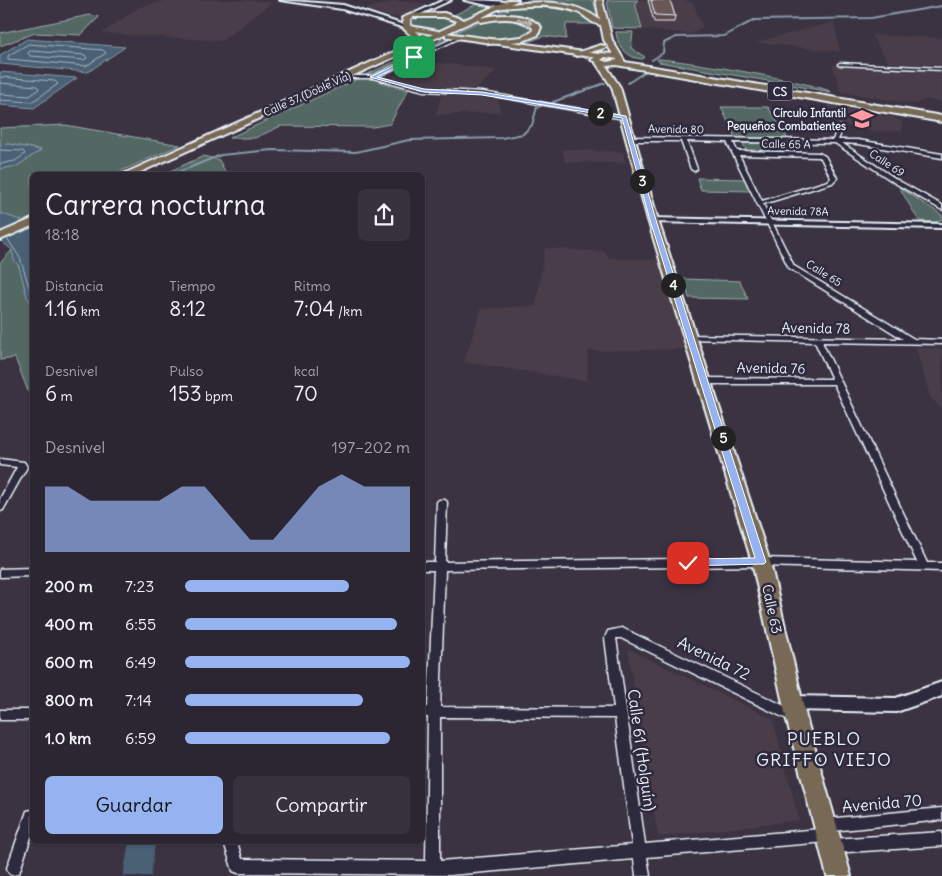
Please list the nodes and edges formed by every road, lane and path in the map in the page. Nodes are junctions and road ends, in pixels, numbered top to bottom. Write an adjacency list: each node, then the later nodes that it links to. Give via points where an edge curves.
1 (283, 0): 9 (main road, via 327,4)
2 (448, 0): 8 (street)
3 (467, 0): 7 (street)
4 (522, 0): 7 (main road, Calle 37 (Doble Vía))
5 (595, 0): 15 (main road)
6 (599, 0): 21 (main road)
7 (510, 3): 13 (main road, Calle 37 (Doble Vía)); 15 (main road, via 563,6 592,15); 17 (main road, Calle 37 (Doble Vía))
8 (426, 10): 10 (street); 11 (main road)
9 (367, 14): 12 (main road); 14 (main road)
10 (414, 14): 11 (main road); 12 (main road)
11 (437, 14): 17 (main road, via 458,18 461,22)
12 (406, 18): 14 (main road); 16 (main road)
13 (477, 21): 20 (main road, one-way to 20, via 510,18 530,22 537,27 535,33 523,39); 29 (main road, Calle 37 (Doble Vía))
14 (393, 22): 16 (main road)
15 (599, 23): 21 (main road)
16 (407, 26): 18 (main road); 22 (main road, via 417,37)
17 (458, 26): 22 (main road, Calle 37 (Doble Vía))
18 (436, 33)
19 (453, 36): 20 (main road); 30 (street)
20 (492, 42): 23 (main road)
21 (608, 47): 23 (main road); 24 (main road); 25 (main road); 27 (main road)
22 (409, 48): 42 (main road, Calle 37 (Doble Vía))
23 (574, 54): 24 (main road)
24 (599, 59): 25 (main road, CS); 31 (main road, Calle 63)
25 (619, 61): 27 (main road, CS); 31 (main road, Calle 63)
26 (840, 64): 28 (street)
27 (638, 65): 31 (main road, via 623,68); 33 (main road, CS)
28 (942, 69)
29 (353, 77): 30 (street); 43 (main road, Calle 37 (Doble Vía))
30 (373, 77): 32 (street, via 424,90 482,93)
31 (616, 80): 32 (main road, Calle 63)
32 (624, 117): 35 (main road, Calle 63)
33 (942, 117)
34 (840, 128): 38 (street)
35 (630, 139): 36 (street, Avenida 80); 47 (main road, Calle 63)
36 (683, 140): 37 (street, Avenida 80); 41 (street)
37 (729, 140): 38 (street, Avenida 80); 39 (street, Calle 65)
38 (835, 141): 40 (street, Avenida 80); 45 (street, Calle 69)
39 (735, 153): 44 (street, Calle 65); 44 (street, Calle 65 A, via 823,156 834,178 830,182)
40 (942, 156)
41 (694, 169)
42 (133, 172)
43 (143, 172)
44 (760, 203): 48 (street, Calle 65)
45 (942, 208)
46 (30, 218): 51 (main road)
47 (653, 220): 48 (street, Avenida 78A); 53 (main road, Calle 63)
48 (769, 221): 50 (street, Avenida 78A); 55 (street, Calle 65, via 791,267)
49 (30, 223): 52 (main road)
50 (942, 226)
51 (0, 232)
52 (0, 237)
53 (689, 337): 54 (street, Avenida 78); 57 (main road, Calle 63)
54 (818, 341): 55 (street, Avenida 78); 58 (street)
55 (913, 342): 56 (street, Avenida 78)
56 (942, 342)
57 (704, 381): 58 (street, Avenida 76); 62 (main road, Calle 63)
58 (838, 382): 63 (street)
59 (0, 462): 61 (street, via 21,464 22,468)
60 (442, 502): 65 (street)
61 (0, 508)
62 (761, 562): 63 (street); 65 (street); 71 (main road, Calle 63)
63 (923, 564): 66 (street)
64 (425, 566): 65 (street)
65 (441, 566): 72 (street)
66 (942, 567)
67 (0, 572): 68 (street)
68 (30, 572)
69 (616, 632): 71 (street, Avenida 72); 73 (street, Calle 61 (Holguín), via 610,638)
70 (942, 689): 71 (street, Avenida 72, via 896,705)
71 (794, 710): 78 (main road, Calle 63)
72 (428, 712): 73 (street); 82 (street)
73 (621, 713): 81 (street, Calle 61 (Holguín))
74 (0, 715): 75 (street)
75 (30, 715)
76 (942, 814): 78 (street, Avenida 70)
77 (30, 822): 83 (street)
78 (829, 835): 79 (street); 81 (street); 86 (main road, Calle 63)
79 (942, 839)
80 (231, 844): 82 (street, via 238,866)
81 (640, 852): 84 (street); 85 (street, Calle 61 (Holguín))
82 (433, 866): 84 (street)
83 (14, 868)
84 (450, 872)
85 (643, 876)
86 (839, 876)

